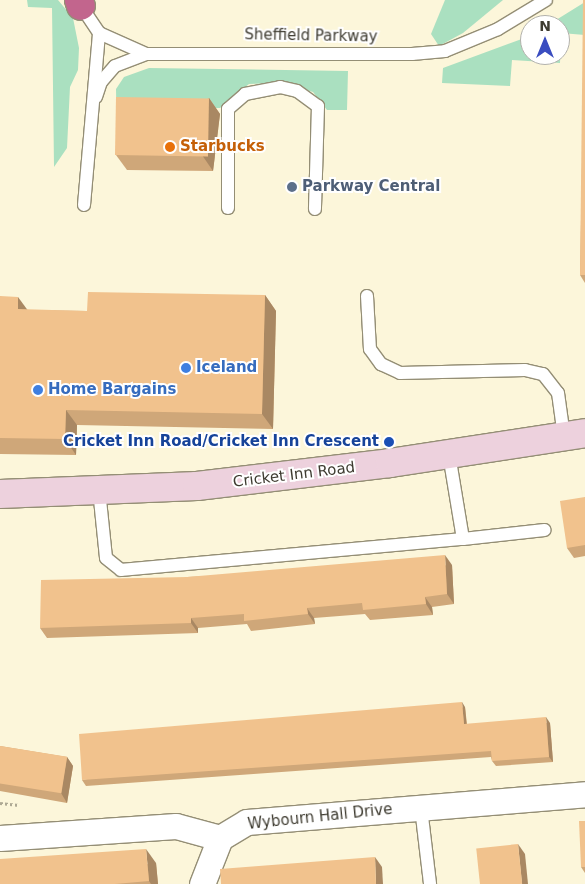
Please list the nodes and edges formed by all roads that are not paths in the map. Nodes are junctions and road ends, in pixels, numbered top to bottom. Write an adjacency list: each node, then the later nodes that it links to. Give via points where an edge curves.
1 (546, 0): 4 (lane, Sheffield Parkway, via 498,29 445,51)
2 (80, 3): 3 (lane)
3 (99, 33): 4 (lane, Sheffield Parkway); 5 (lane)
4 (146, 54): 5 (lane, via 116,66 101,82)
5 (88, 122): 6 (lane)
6 (84, 205)
7 (228, 208): 8 (lane, via 228,109 245,94 280,87 297,91 318,106)
8 (315, 209)
9 (368, 296): 10 (lane, via 370,349 381,364 400,373 525,370 543,374 558,393)
10 (574, 434): 11 (street, Cricket Inn Road)
11 (449, 454): 12 (street, Cricket Inn Road, via 197,486); 15 (lane)
12 (99, 490): 13 (street, Cricket Inn Road); 15 (lane, via 106,558 121,570)
13 (0, 494)
14 (544, 530): 15 (lane)
15 (463, 539)
16 (585, 794): 17 (street, Wybourn Hall Drive)
17 (421, 808): 19 (street, Wybourn Hall Drive, via 247,822); 21 (lane)
18 (0, 838): 19 (street, via 176,826)
19 (220, 838): 20 (street)
20 (202, 884)
21 (430, 884)

